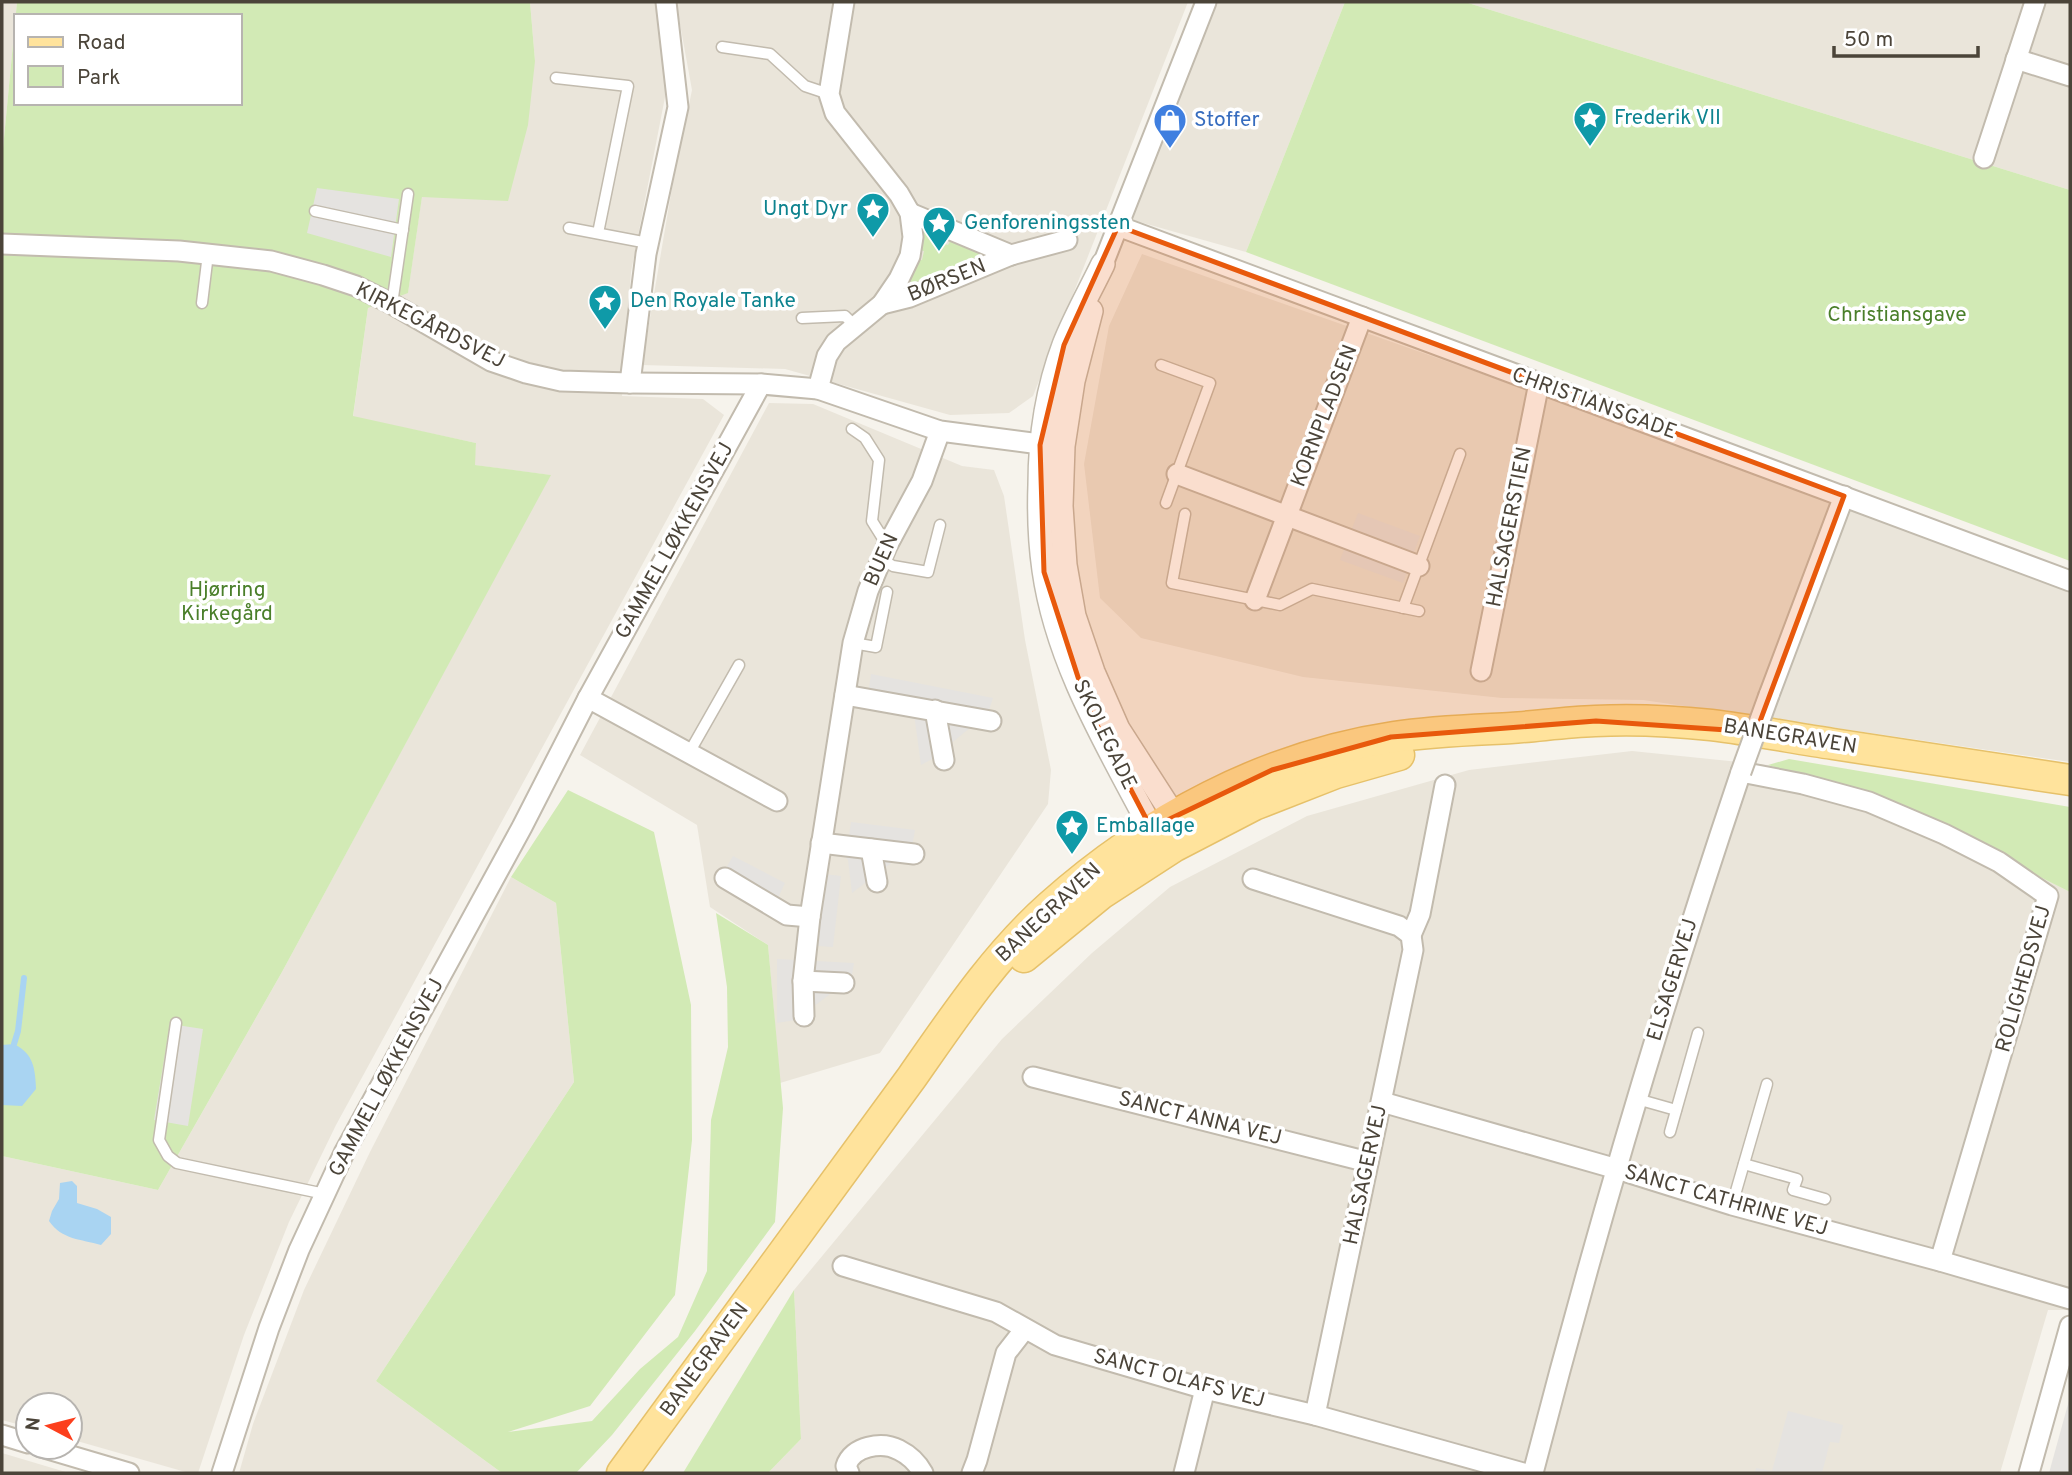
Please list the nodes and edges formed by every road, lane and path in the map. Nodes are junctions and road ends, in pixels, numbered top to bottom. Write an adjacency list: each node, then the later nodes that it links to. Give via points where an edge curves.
1 (666, 2): 19 (street, via 678,107)
2 (844, 2): 9 (street)
3 (1206, 2): 14 (street, SKOLEGADE)
4 (2035, 2): 6 (street)
5 (722, 47): 9 (lane, via 770,54 805,86)
6 (2016, 59): 7 (street); 10 (street)
7 (2070, 76)
8 (556, 78): 17 (lane, via 628,86)
9 (830, 99): 13 (street, via 835,113)
10 (1984, 158)
11 (408, 194): 16 (lane)
12 (315, 211): 16 (lane)
13 (910, 213): 22 (street, BØRSEN); 26 (street, BØRSEN, via 910,256)
14 (1118, 226): 23 (street, SKOLEGADE); 27 (street, CHRISTIANSGADE)
15 (569, 228): 17 (lane)
16 (402, 230): 25 (lane)
17 (598, 233): 19 (lane)
18 (1067, 240): 22 (street, BØRSEN)
19 (648, 243): 31 (street)
20 (2, 244): 21 (street, KIRKEGÅRDSVEJ)
21 (208, 254): 24 (lane); 25 (street, KIRKEGÅRDSVEJ, via 297,268 356,286)
22 (1011, 255): 26 (street, BØRSEN)
23 (1103, 264): 37 (street, SKOLEGADE, via 1064,345); 38 (street, SKOLEGADE, via 1073,382)
24 (202, 303)
25 (392, 304): 31 (street, KIRKEGÅRDSVEJ, via 491,361 526,373 561,381)
26 (882, 304): 29 (street, BØRSEN)
27 (1363, 317): 32 (street, CHRISTIANSGADE); 44 (street, KORNPLADSEN)
28 (802, 318): 29 (lane, via 845,316)
29 (855, 326): 34 (street, BØRSEN, via 827,356)
30 (1161, 365): 40 (lane, via 1210,383)
31 (630, 383): 33 (street, KIRKEGÅRDSVEJ)
32 (1539, 383): 41 (street, CHRISTIANSGADE); 55 (street, HALSAGERSTIEN)
33 (761, 384): 34 (street, KIRKEGÅRDSVEJ); 57 (street, GAMMEL LØKKENSVEJ)
34 (818, 389): 36 (street, KIRKEGÅRDSVEJ)
35 (852, 429): 46 (lane, via 865,438 879,460 872,521)
36 (940, 431): 37 (street, KIRKEGÅRDSVEJ); 46 (street, BUEN, via 922,481)
37 (1040, 445): 38 (street, KIRKEGÅRDSVEJ); 67 (street, SKOLEGADE, via 1039,526 1044,572 1069,661 1088,708)
38 (1063, 446): 67 (street, SKOLEGADE, via 1061,506 1074,617 1093,672)
39 (1460, 454): 47 (lane)
40 (1177, 474): 42 (lane); 44 (street)
41 (1844, 496): 48 (street, CHRISTIANSGADE); 63 (street, ELSAGERVEJ, bridge)
42 (1166, 503)
43 (1185, 514): 50 (lane, via 1172,583)
44 (1287, 516): 47 (street); 50 (street, KORNPLADSEN)
45 (940, 525): 46 (lane, via 928,572 893,566)
46 (884, 553): 53 (street, BUEN, via 867,591)
47 (1419, 566): 51 (lane)
48 (2070, 581)
49 (887, 592): 53 (lane, via 876,647)
50 (1255, 600): 51 (lane, via 1280,605 1312,589)
51 (1403, 608): 52 (lane)
52 (1419, 611)
53 (853, 643): 56 (street, BUEN)
54 (739, 665): 61 (lane)
55 (1481, 671)
56 (845, 695): 58 (street); 68 (street, BUEN)
57 (588, 698): 61 (street); 92 (street, GAMMEL LØKKENSVEJ)
58 (935, 710): 59 (street); 62 (street)
59 (991, 721)
60 (1507, 728): 64 (main road, BANEGRAVEN, via 1596,721 1711,725); 67 (main road, BANEGRAVEN, via 1391,737 1331,751 1214,794); 69 (main road, BANEGRAVEN, via 1336,773 1254,805)
61 (689, 753): 66 (street)
62 (944, 760)
63 (1741, 772): 85 (street, ELSAGERVEJ); 95 (street, ROLIGHEDSVEJ, via 1882,807 1999,862 2048,896)
64 (2061, 775)
65 (1445, 785): 76 (street, HALSAGERVEJ, via 1420,914)
66 (777, 802)
67 (1163, 822): 69 (street, SKOLEGADE); 82 (main road, BANEGRAVEN, via 1101,863 999,958)
68 (821, 843): 70 (street); 75 (street, BUEN)
69 (1175, 846): 82 (main road, BANEGRAVEN, via 1101,894 1032,948 969,1010)
70 (872, 849): 71 (street); 74 (street)
71 (914, 854)
72 (725, 878): 75 (street, via 787,915)
73 (1253, 879): 76 (street, via 1399,926)
74 (877, 882)
75 (810, 917): 77 (street, BUEN)
76 (1411, 935): 86 (street, HALSAGERVEJ, via 1413,950)
77 (803, 981): 78 (street); 79 (street, BUEN)
78 (844, 983)
79 (804, 1016)
80 (176, 1023): 92 (lane, via 159,1140 168,1156 177,1163)
81 (1699, 1033): 87 (lane)
82 (912, 1077): 105 (main road, BANEGRAVEN)
83 (1032, 1077): 89 (street, SANCT ANNA VEJ)
84 (1767, 1084): 90 (lane)
85 (1637, 1099): 87 (lane); 91 (street, ELSAGERVEJ)
86 (1382, 1102): 89 (street, HALSAGERVEJ); 91 (street, SANCT CATHRINE VEJ)
87 (1676, 1110): 88 (lane)
88 (1670, 1132)
89 (1368, 1162): 101 (street, HALSAGERVEJ)
90 (1744, 1164): 93 (lane, via 1797,1179 1793,1190); 94 (lane)
91 (1617, 1169): 94 (street, SANCT CATHRINE VEJ); 111 (street, ELSAGERVEJ)
92 (325, 1194): 104 (street, GAMMEL LØKKENSVEJ, via 269,1328)
93 (1825, 1199)
94 (1732, 1205): 95 (street, SANCT CATHRINE VEJ)
95 (1940, 1261): 97 (street, SANCT CATHRINE VEJ)
96 (843, 1266): 99 (street, SANCT OLAFS VEJ, via 996,1312)
97 (2070, 1299)
98 (2070, 1326): 112 (street)
99 (1024, 1330): 100 (street, SANCT OLAFS VEJ, via 1055,1345); 108 (street, via 1006,1353)
100 (1205, 1389): 101 (street, SANCT OLAFS VEJ); 109 (street)
101 (1315, 1415): 110 (street, SANCT OLAFS VEJ)
102 (84, 1460): 103 (street)
103 (129, 1473)
104 (222, 1473)
105 (622, 1473)
106 (849, 1473): 107 (street, via 848,1460 860,1449 880,1446 898,1449)
107 (923, 1473)
108 (972, 1473)
109 (1184, 1473)
110 (1523, 1473)
111 (1533, 1473)
112 (2029, 1473)

